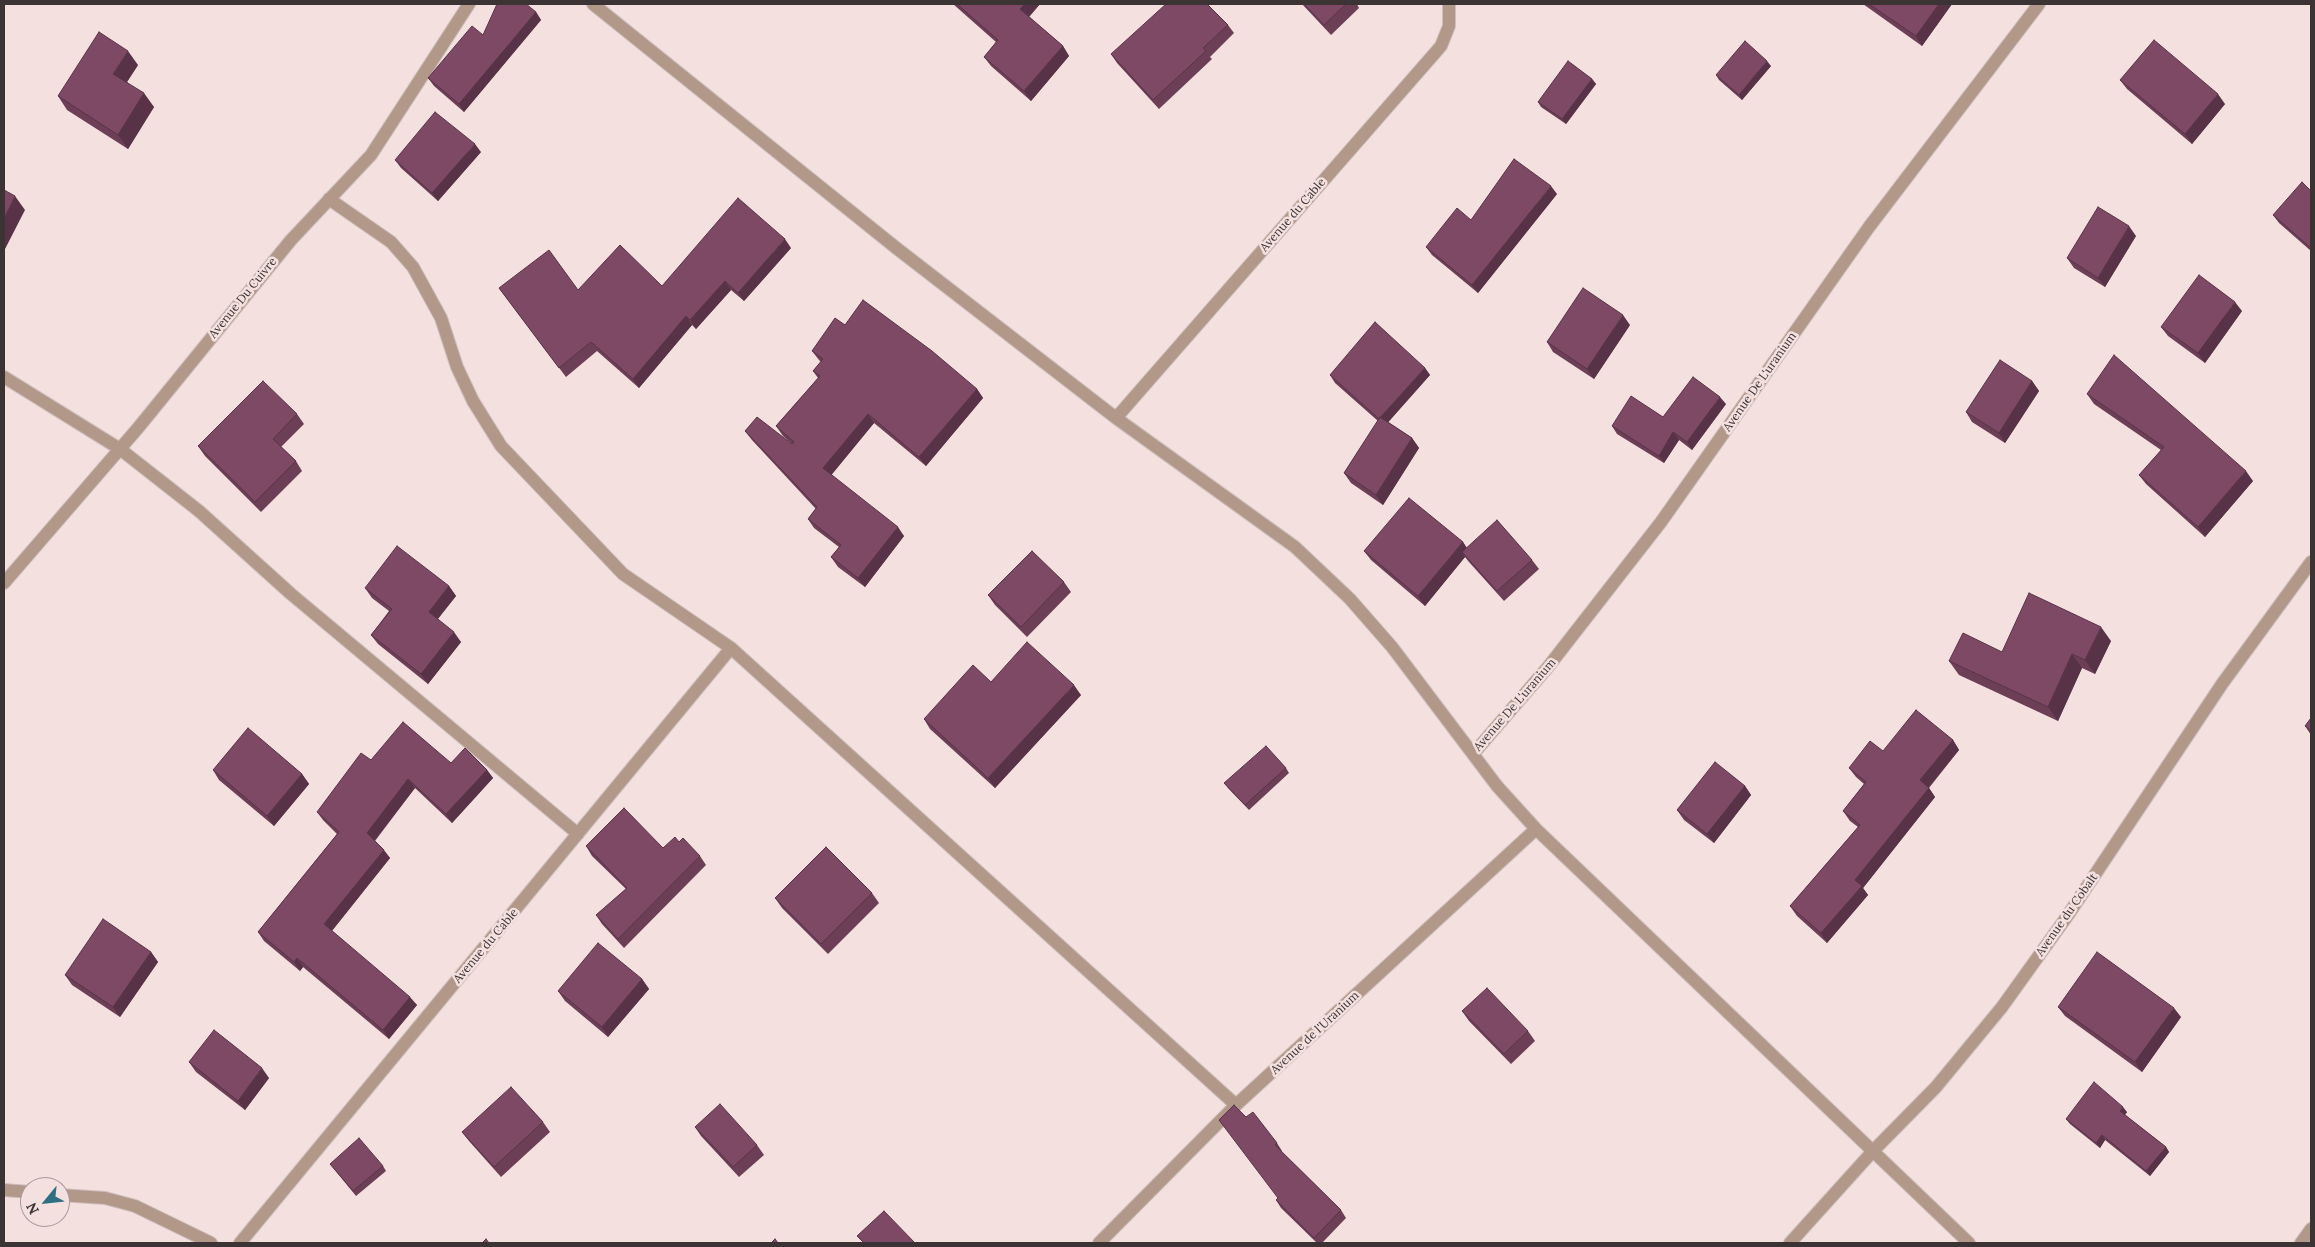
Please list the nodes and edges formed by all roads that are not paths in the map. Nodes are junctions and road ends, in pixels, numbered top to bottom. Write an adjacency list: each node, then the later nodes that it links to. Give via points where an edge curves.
1 (469, 4): 5 (street, Avenue Du Cuivre, via 371,154)
2 (593, 4): 7 (street, via 895,247)
3 (1449, 4): 7 (street, Avenue du Cable, via 1449,26 1440,46)
4 (2040, 4): 12 (street, Avenue De L'uranium, via 1869,227 1661,522 1548,667)
5 (329, 199): 8 (street, Avenue Du Cuivre, via 290,240); 11 (street, via 391,242 413,267 441,318 457,367 473,401 501,446 623,574)
6 (4, 378): 8 (street)
7 (1116, 418): 12 (street, via 1295,547 1350,599)
8 (120, 449): 10 (street, Avenue Du Cuivre); 14 (street, via 199,511 291,594)
9 (2311, 562): 16 (street, Avenue du Cobalt, via 2222,684 2068,915 2002,1007 1936,1087)
10 (4, 583)
11 (731, 648): 14 (street, Avenue du Cable); 15 (street)
12 (1473, 754): 13 (street)
13 (1536, 829): 15 (street, Avenue de l'Uranium); 16 (street)
14 (578, 834): 22 (street, Avenue du Cable)
15 (1236, 1105): 23 (street, Avenue de l'Uranium)
16 (1873, 1151): 24 (street, Avenue du Cobalt); 25 (street)
17 (4, 1190): 18 (street)
18 (20, 1191)
19 (70, 1196): 21 (street, via 105,1198 135,1206)
20 (2311, 1230): 26 (street)
21 (211, 1243)
22 (240, 1243)
23 (1100, 1243)
24 (1790, 1243)
25 (1969, 1243)
26 (2301, 1243)

